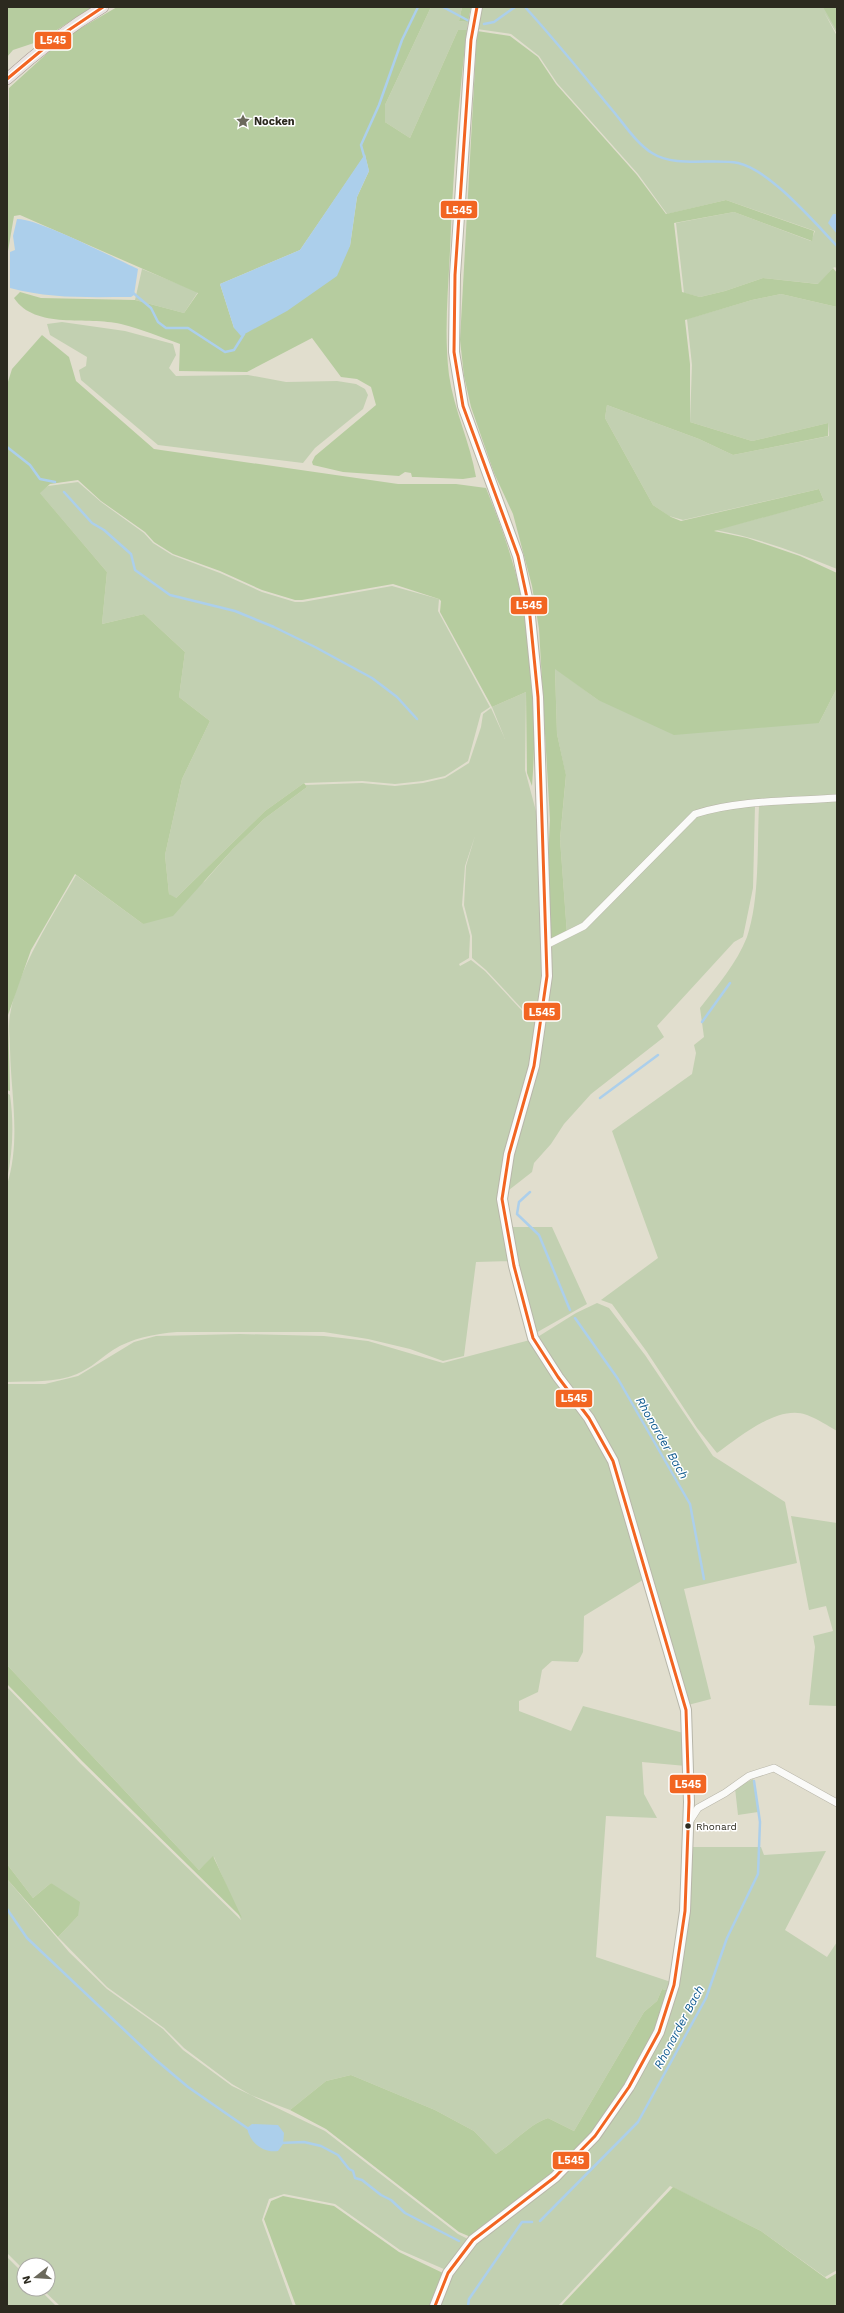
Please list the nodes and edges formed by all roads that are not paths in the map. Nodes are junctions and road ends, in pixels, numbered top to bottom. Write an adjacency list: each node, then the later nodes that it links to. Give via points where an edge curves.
1 (103, 7): 3 (main road, via 65,30)
2 (477, 7): 5 (street, via 471,40 456,267 454,352 465,412 518,556 529,607 538,697)
3 (7, 79)
4 (837, 798): 5 (street, via 757,803 705,810 695,814 584,926)
5 (546, 945): 7 (street, via 547,976 534,1066 509,1154 502,1199 514,1266 533,1338 558,1377 590,1418 613,1461 649,1580 686,1710)
6 (837, 1803): 7 (street, via 774,1768 749,1776 698,1808)
7 (689, 1822): 8 (street, via 685,1911 674,1985 658,2032 629,2087 595,2136 555,2177 473,2240 448,2273)
8 (435, 2306)

